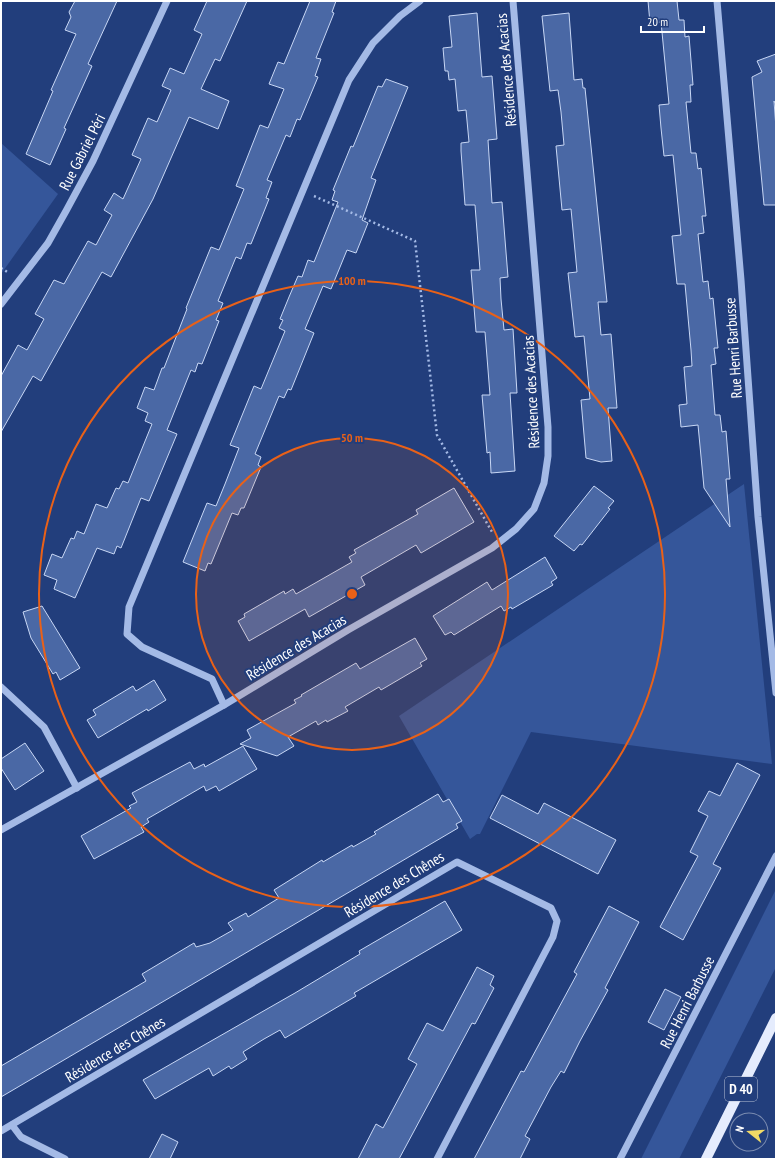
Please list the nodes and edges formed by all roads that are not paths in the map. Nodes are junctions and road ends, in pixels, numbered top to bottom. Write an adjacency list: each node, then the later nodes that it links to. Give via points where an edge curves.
1 (168, 1): 5 (street, Rue Gabriel Péri, via 100,147 66,211 48,243)
2 (420, 1): 8 (street, via 400,16 373,43 349,80 129,607 127,634 142,647 212,679)
3 (513, 1): 8 (street, Résidence des Acacias, via 548,427 544,483 534,510 516,529 492,548 348,630)
4 (717, 1): 7 (street, Rue Henri Barbusse, via 758,517)
5 (1, 304)
6 (1, 687): 9 (street, via 44,726)
7 (776, 693)
8 (224, 705): 9 (street, Résidence des Acacias)
9 (77, 788): 10 (street, Résidence des Acacias)
10 (1, 830)
11 (776, 856): 17 (street, Rue Henri Barbusse)
12 (776, 1018): 18 (main road, D 40)
13 (12, 1125): 14 (street, Résidence des Chênes); 15 (street, via 21,1137); 16 (street, Résidence des Chênes, via 457,862 551,908 557,921 553,937)
14 (1, 1131)
15 (65, 1159)
16 (437, 1159)
17 (620, 1159)
18 (706, 1159)

